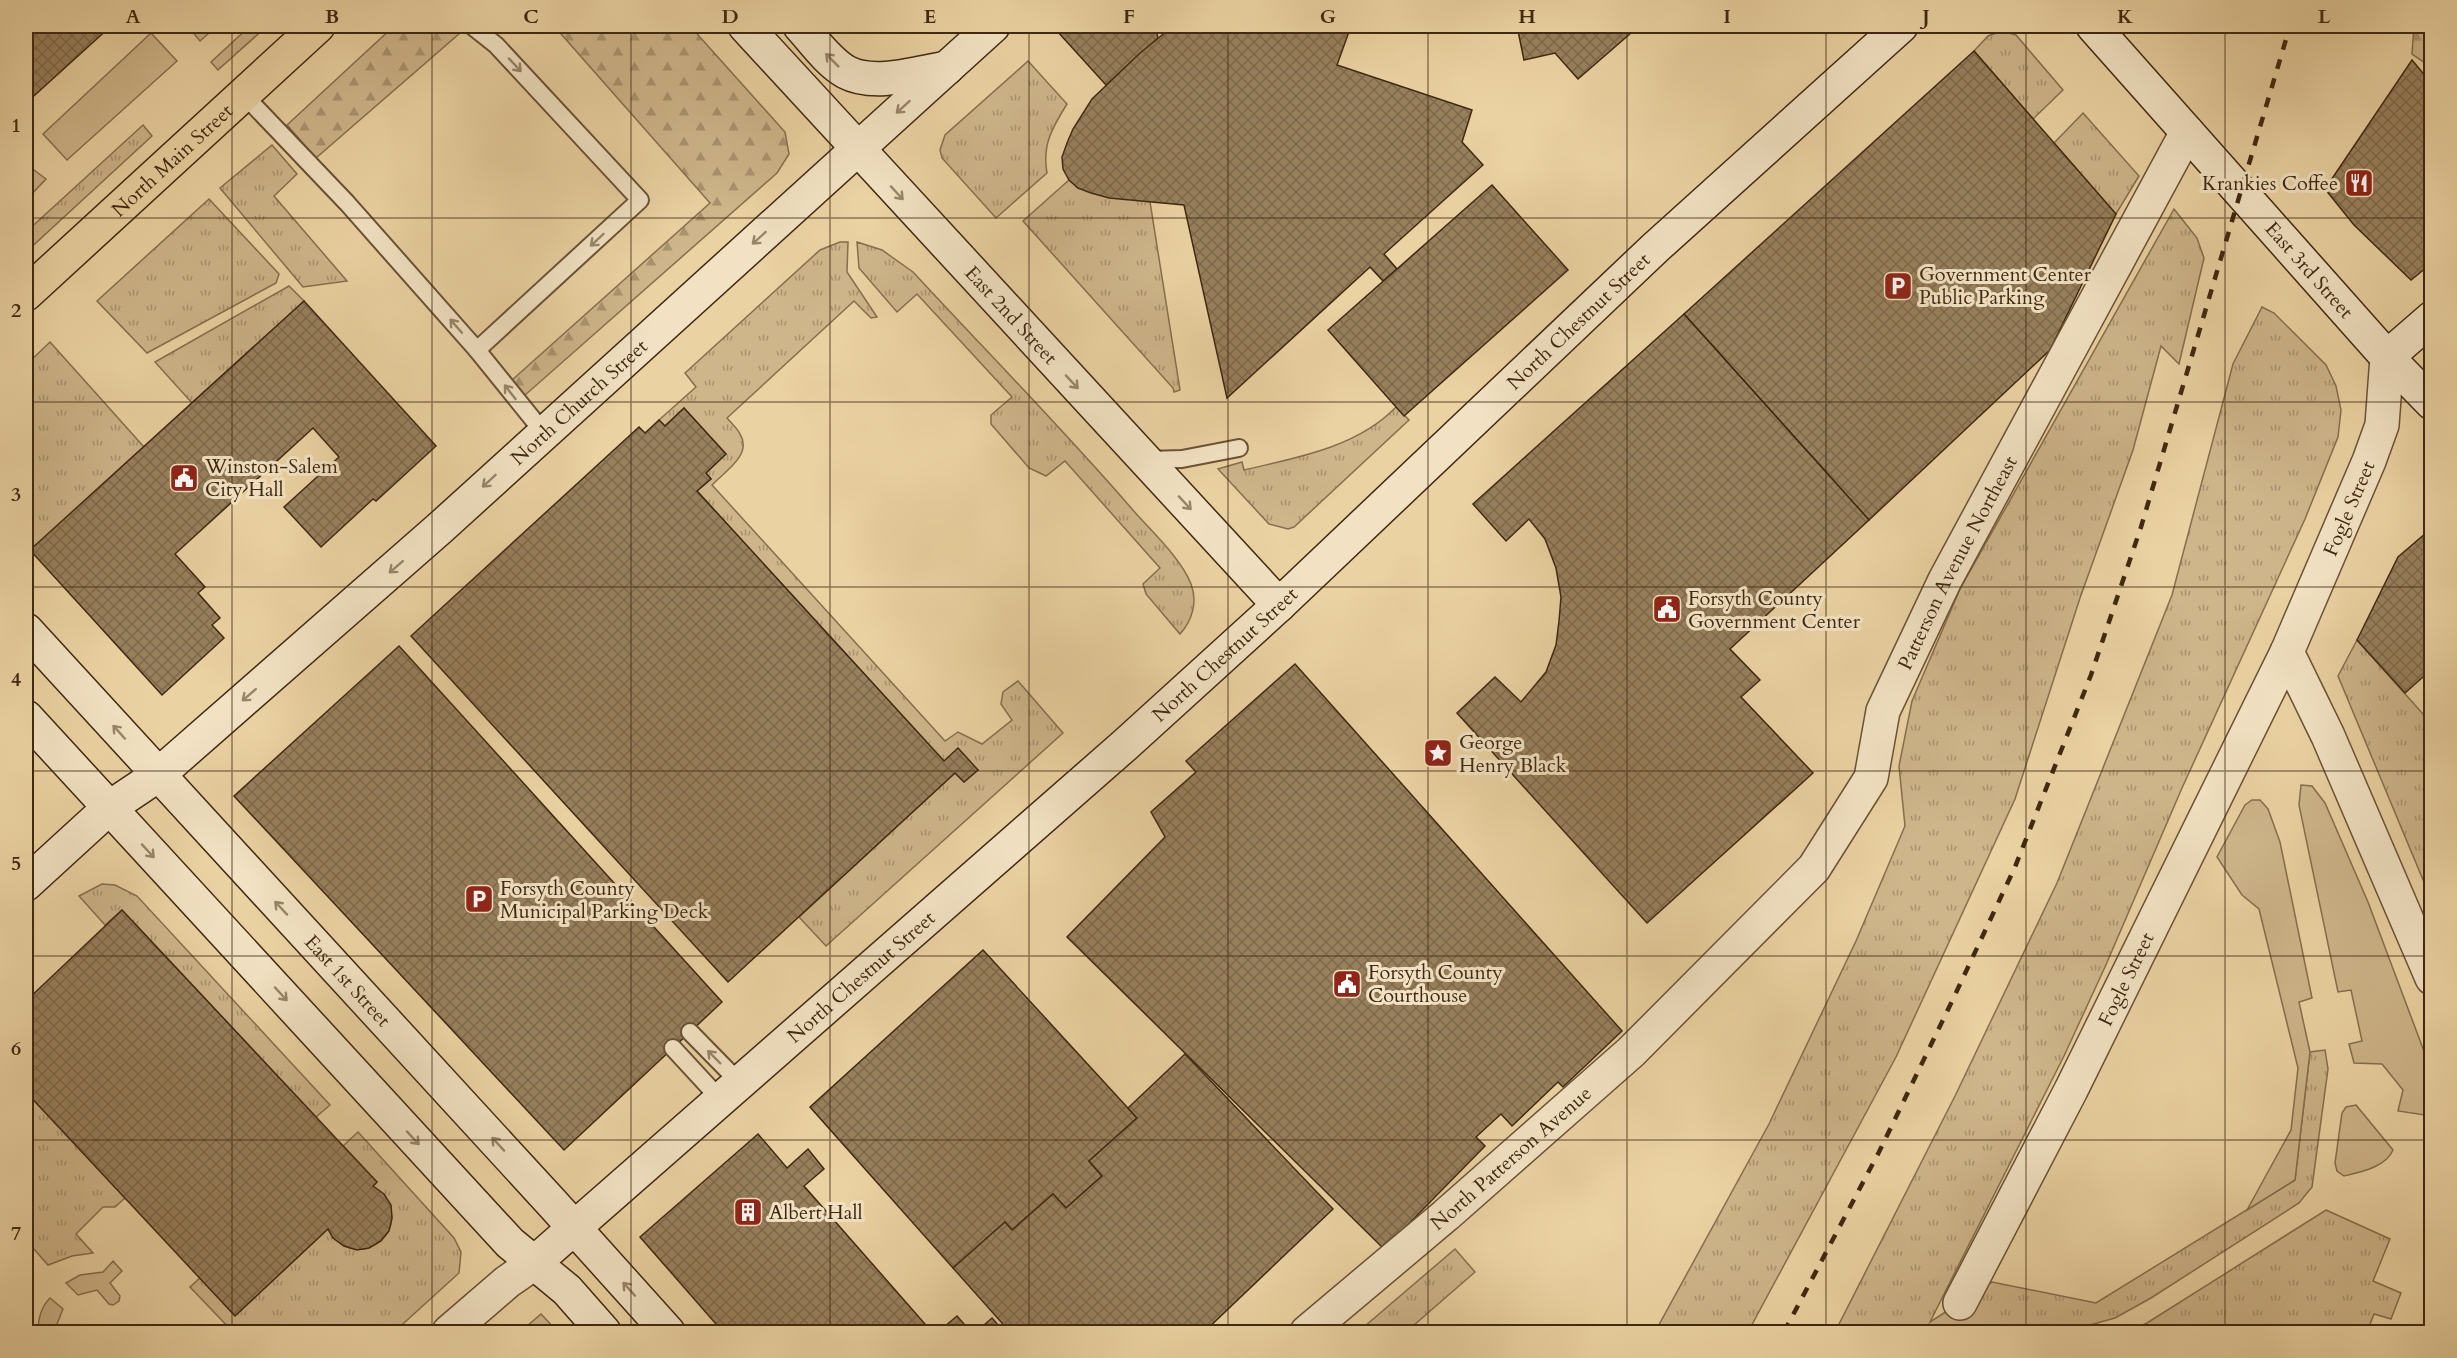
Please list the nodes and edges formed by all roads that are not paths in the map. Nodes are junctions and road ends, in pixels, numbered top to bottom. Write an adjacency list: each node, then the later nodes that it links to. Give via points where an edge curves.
1 (318, 26): 9 (main road, North Main Street)
2 (472, 26): 14 (lane, one-way to 14, via 496,45 640,200)
3 (745, 26): 11 (street, East 2nd Street)
4 (800, 26): 8 (street, one-way to 4, via 887,78 860,77 836,65)
5 (993, 26): 8 (street, North Church Street)
6 (1901, 26): 20 (street, North Chestnut Street, via 1655,248)
7 (2092, 26): 10 (street, East 3rd Street)
8 (947, 68): 11 (street, North Church Street, one-way to 11)
9 (243, 94): 12 (main road, North Main Street); 14 (lane, one-way to 9, via 347,203)
10 (2187, 132): 15 (street, East 3rd Street); 27 (street, Patterson Avenue Northeast, via 1945,580 1883,711 1871,778 1814,868)
11 (858, 149): 17 (street, North Church Street, one-way to 17); 19 (street, East 2nd Street, one-way to 19)
12 (26, 294)
13 (2432, 318): 15 (street)
14 (477, 350): 17 (lane, one-way to 14)
15 (2387, 357): 16 (street, East 3rd Street); 22 (street, Fogle Street, via 2382,425)
16 (2432, 404)
17 (544, 433): 24 (street, North Church Street, one-way to 24)
18 (1239, 448): 19 (lane, via 1182,459)
19 (1145, 460): 20 (street, East 2nd Street, one-way to 20)
20 (1279, 605): 31 (street, North Chestnut Street)
21 (26, 630): 24 (street, East 1st Street, one-way to 21)
22 (2287, 652): 28 (street, via 2328,736); 34 (street, Fogle Street, via 2071,1090)
23 (26, 717): 25 (street)
24 (158, 775): 25 (street, North Church Street); 32 (street, East 1st Street, one-way to 24)
25 (109, 808): 26 (street, North Church Street); 33 (street, one-way to 33)
26 (26, 884)
27 (1708, 974): 38 (street, North Patterson Avenue, via 1631,1052)
28 (2432, 978)
29 (690, 1032): 31 (lane, one-way to 29)
30 (673, 1048): 31 (lane)
31 (730, 1091): 32 (street, North Chestnut Street)
32 (574, 1228): 33 (street, North Chestnut Street); 37 (street, East 1st Street, one-way to 32)
33 (533, 1264): 35 (street, North Chestnut Street); 36 (street, via 567,1290)
34 (1960, 1303)
35 (449, 1332)
36 (604, 1332)
37 (668, 1332)
38 (1307, 1332)

